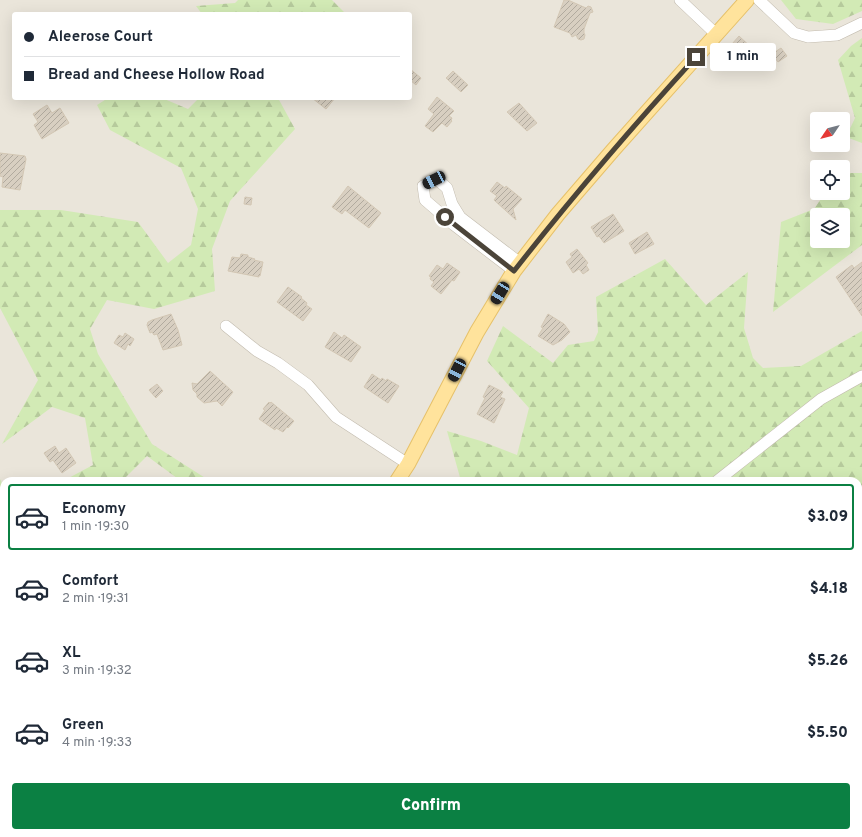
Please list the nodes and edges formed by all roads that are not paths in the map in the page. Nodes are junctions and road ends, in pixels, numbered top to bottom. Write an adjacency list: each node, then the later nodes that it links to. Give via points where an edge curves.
1 (680, 0): 5 (street)
2 (746, 0): 5 (main road)
3 (760, 0): 4 (street, via 794,33 808,36 837,35)
4 (862, 23)
5 (716, 34): 6 (main road, via 558,214)
6 (517, 267): 6 (street, via 460,217 447,188 439,180 423,186 426,200 454,225); 9 (main road, via 477,332)
7 (226, 326): 9 (street, via 257,351 308,385 336,417)
8 (862, 376): 11 (street, via 821,399)
9 (408, 464): 10 (main road)
10 (400, 477)
11 (721, 477)

